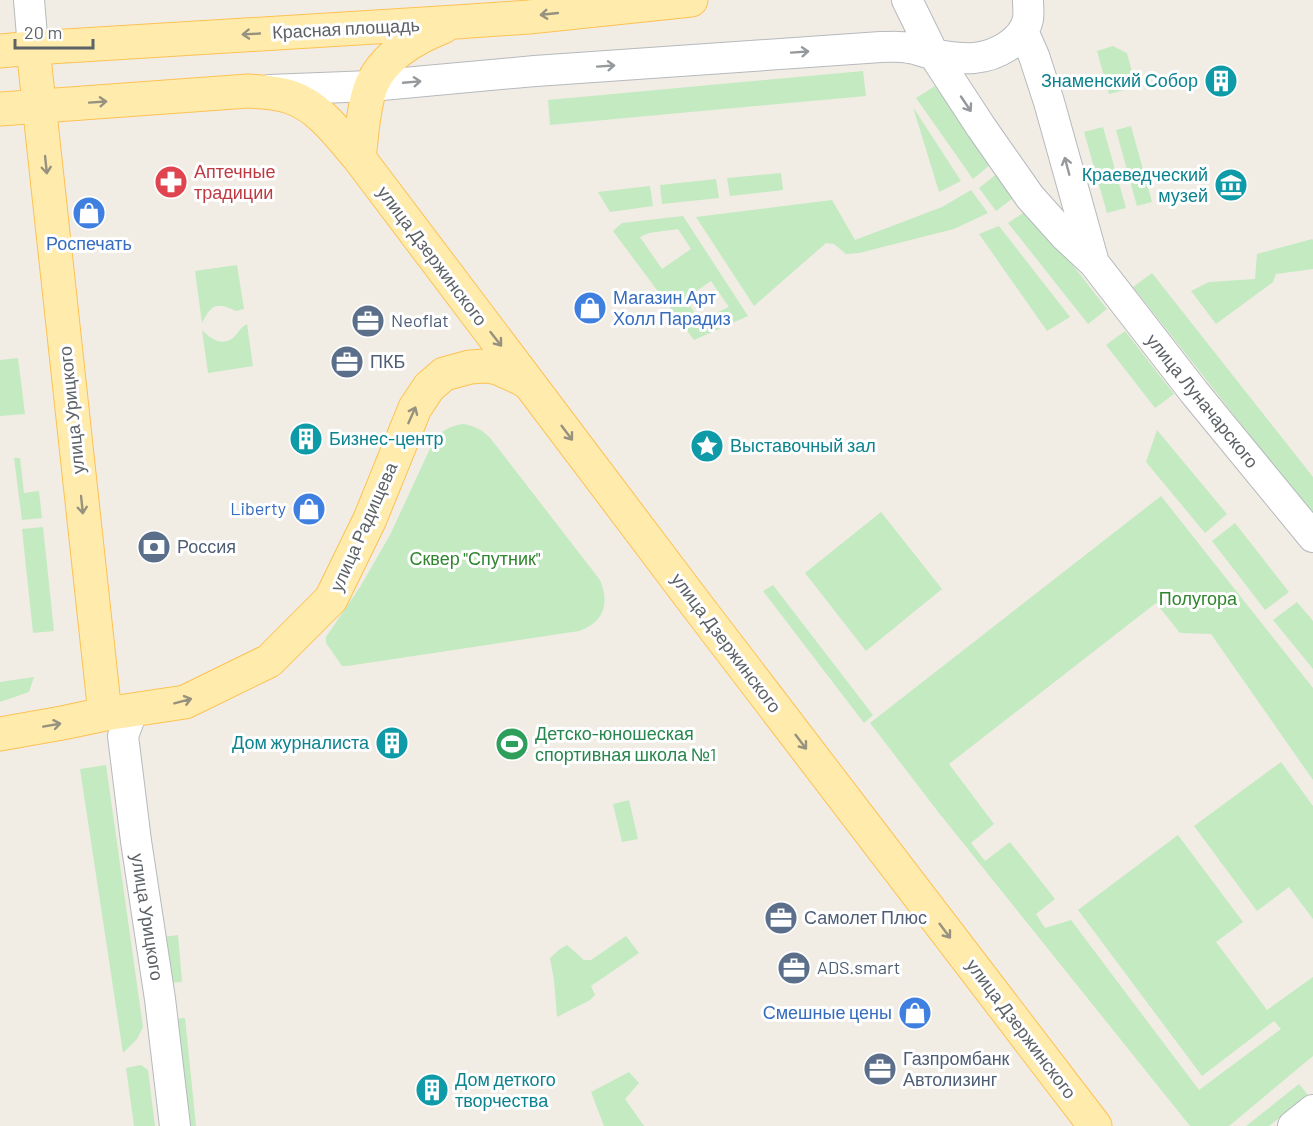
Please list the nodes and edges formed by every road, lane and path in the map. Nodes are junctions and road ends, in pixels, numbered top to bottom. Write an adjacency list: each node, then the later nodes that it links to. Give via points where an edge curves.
1 (28, 0): 7 (street)
2 (691, 0): 5 (main road, Красная площадь, one-way to 5)
3 (907, 0): 9 (street)
4 (1028, 0): 6 (street, via 1028,19)
5 (456, 22): 7 (main road, Красная площадь, one-way to 7); 10 (main road, via 400,50 388,60)
6 (1023, 31): 9 (street, via 1011,44 989,55 971,59); 15 (street, one-way to 6, via 1049,102)
7 (33, 48): 8 (main road, Красная площадь); 12 (main road, улица Урицкого)
8 (0, 51)
9 (934, 55): 10 (street, one-way to 9, via 881,47 909,48); 15 (street, one-way to 15, via 1030,197)
10 (371, 86): 11 (street); 14 (main road)
11 (248, 91): 12 (main road, улица Дзержинского, one-way to 11); 14 (main road, улица Дзержинского, via 288,96 307,103)
12 (39, 106): 13 (main road, улица Дзержинского); 18 (main road, улица Урицкого, one-way to 18)
13 (0, 109)
14 (359, 158): 16 (main road, улица Дзержинского, one-way to 16)
15 (1094, 263): 17 (street, улица Луначарского)
16 (532, 386): 18 (main road, улица Радищева, one-way to 16, via 185,702 269,661 331,599 370,519 415,408 444,374 486,366 511,373); 22 (main road, улица Дзержинского, one-way to 22)
17 (1313, 537)
18 (119, 712): 19 (main road, улица Радищева, one-way to 18); 21 (street, улица Урицкого)
19 (0, 734)
20 (1313, 1110): 23 (street)
21 (175, 1126)
22 (1095, 1126)
23 (1293, 1126)

